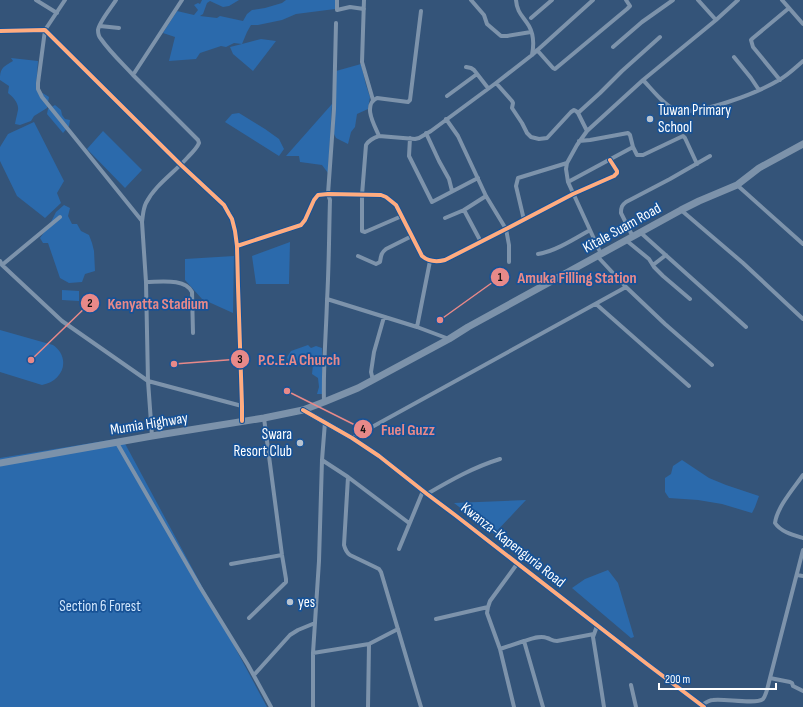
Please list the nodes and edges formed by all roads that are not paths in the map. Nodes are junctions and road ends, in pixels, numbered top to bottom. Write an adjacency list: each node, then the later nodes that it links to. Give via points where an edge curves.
1 (36, 0): 19 (street)
2 (65, 0): 19 (street)
3 (116, 0): 24 (street)
4 (182, 0): 37 (street)
5 (337, 0): 17 (street, via 337,10 350,7)
6 (364, 0): 17 (street)
7 (471, 0): 28 (street, via 484,15 487,24 500,36)
8 (516, 0): 28 (street, via 517,10)
9 (552, 0): 20 (street)
10 (593, 0): 31 (street)
11 (626, 0): 31 (street, via 630,4 627,9 555,69)
12 (673, 0): 30 (street, via 642,22)
13 (698, 0): 21 (street)
14 (738, 0): 21 (street)
15 (782, 0): 16 (street)
16 (789, 8): 23 (street); 39 (street, via 751,40 753,47)
17 (364, 9): 44 (street, via 362,62)
18 (421, 11): 44 (street, via 409,102 377,98)
19 (57, 13): 26 (street)
20 (531, 18)
21 (716, 20): 38 (street)
22 (336, 23): 63 (street, via 334,109)
23 (803, 24)
24 (100, 26): 25 (street); 37 (street, via 100,39)
25 (119, 28)
26 (46, 30): 27 (street); 58 (street); 73 (street, via 38,83 42,97)
27 (0, 31)
28 (531, 32): 32 (street, via 534,40)
29 (660, 37): 45 (street)
30 (614, 47)
31 (537, 50): 32 (street)
32 (532, 55): 40 (street)
33 (734, 57): 42 (street)
34 (803, 61): 39 (street)
35 (466, 67): 36 (street)
36 (477, 74): 41 (street); 43 (street)
37 (133, 75): 58 (street, via 199,141 199,145)
38 (643, 80): 42 (street, via 663,101 677,110 690,111 714,106); 47 (street)
39 (780, 80): 42 (street)
40 (496, 83): 41 (street); 45 (street, via 512,101 512,108 532,137 547,138 571,112)
41 (488, 88): 46 (street)
42 (759, 90)
43 (447, 96)
44 (373, 100): 49 (street, via 370,114)
45 (578, 112): 47 (street)
46 (446, 119): 48 (street); 59 (street, via 458,136)
47 (587, 131): 51 (street)
48 (426, 133): 50 (street, via 419,138); 62 (street, via 450,179)
49 (379, 136): 50 (street); 65 (street, via 366,145)
50 (410, 138): 62 (street, via 409,156 430,200 432,202)
51 (579, 141): 53 (street, via 628,133); 56 (street)
52 (803, 144): 61 (highway, Kitale Suam Road, via 759,168)
53 (633, 147): 55 (street); 57 (street, via 637,155 643,155 683,136)
54 (710, 156): 57 (street)
55 (610, 160): 60 (street); 64 (street, via 617,170 614,176)
56 (567, 163): 60 (street); 72 (street, via 518,178 516,186)
57 (697, 164): 78 (street, via 622,205)
58 (181, 165): 73 (street, via 153,193 146,204); 81 (street, via 224,205 232,219)
59 (478, 178): 62 (street); 66 (street)
60 (568, 182): 64 (street)
61 (737, 184): 68 (highway, Kitale Suam Road); 80 (street)
62 (452, 191)
63 (328, 194): 65 (street); 81 (street, via 318,195 301,224); 93 (street)
64 (573, 194): 72 (street); 75 (street)
65 (362, 195): 69 (street, via 386,197 396,205); 69 (street, via 363,232)
66 (486, 196): 67 (street); 74 (street)
67 (464, 210): 71 (street); 79 (street)
68 (681, 210): 76 (highway, Kitale Suam Road); 96 (street)
69 (402, 216): 77 (street)
70 (60, 217): 88 (street)
71 (445, 218)
72 (524, 220): 74 (street)
73 (142, 222): 90 (street)
74 (506, 229): 79 (street); 87 (street)
75 (590, 230): 82 (street, via 556,248); 83 (street)
76 (641, 233): 78 (highway, Kitale Suam Road); 84 (street)
77 (412, 236): 85 (street, via 386,249 380,262 376,264); 86 (street, via 422,256)
78 (630, 239): 83 (highway, Kitale Suam Road); 89 (street)
79 (481, 242): 86 (street, via 445,260)
80 (803, 244)
81 (237, 246): 106 (street)
82 (538, 254)
83 (600, 255): 91 (street); 100 (highway, Kitale Suam Road)
84 (666, 255): 89 (street); 98 (street)
85 (358, 256)
86 (430, 261): 97 (street)
87 (509, 262)
88 (1, 263): 103 (street, via 47,308)
89 (653, 265): 92 (street)
90 (146, 282): 99 (street, via 171,282 186,285 190,289); 103 (street)
91 (626, 287): 94 (street); 101 (street)
92 (690, 299)
93 (328, 300): 95 (street); 105 (street)
94 (596, 304): 104 (street); 112 (street)
95 (384, 317): 97 (street); 102 (street, via 374,352 371,372)
96 (803, 319)
97 (417, 327): 100 (street)
98 (746, 327)
99 (193, 333)
100 (449, 339): 102 (highway, Kitale Suam Road)
101 (712, 365)
102 (373, 380): 105 (highway, Kitale Suam Road)
103 (148, 381): 106 (street); 111 (street)
104 (689, 386)
105 (324, 402): 107 (highway, Kitale Suam Road)
106 (242, 406): 109 (street)
107 (303, 410): 108 (highway, Mumia Highway); 110 (street, Kwanza-Kapenguria Road)
108 (264, 418): 109 (highway, Mumia Highway); 124 (street)
109 (242, 421): 111 (highway, Mumia Highway)
110 (325, 422): 112 (street, Kwanza-Kapenguria Road); 115 (street)
111 (152, 436): 113 (highway, Mumia Highway)
112 (352, 438): 119 (street, Kwanza-Kapenguria Road)
113 (117, 442): 116 (highway, Mumia Highway); 140 (street)
114 (500, 459): 119 (street, via 466,472)
115 (322, 460): 118 (street); 132 (street)
116 (0, 463)
117 (803, 475): 121 (street, via 783,504 775,523 790,535)
118 (348, 477): 120 (street); 134 (street, via 345,550 346,553 379,569)
119 (425, 493): 120 (street); 126 (street, Kwanza-Kapenguria Road)
120 (409, 522): 122 (street)
121 (803, 538)
122 (399, 549)
123 (803, 550): 127 (street)
124 (282, 555): 125 (street); 130 (street, via 286,582)
125 (231, 564)
126 (518, 564): 129 (street); 133 (street, Kwanza-Kapenguria Road)
127 (797, 574): 128 (street); 141 (street)
128 (803, 576)
129 (488, 607): 131 (street); 138 (street, via 487,613)
130 (249, 618)
131 (436, 619)
132 (315, 623): 139 (street); 140 (street, via 290,635)
133 (597, 626): 135 (street); 144 (street, Kwanza-Kapenguria Road)
134 (398, 629): 137 (street); 148 (street)
135 (594, 634): 136 (street, via 557,641 547,637); 151 (street)
136 (524, 641): 138 (street); 150 (street)
137 (369, 644): 139 (street); 147 (street)
138 (500, 648): 149 (street)
139 (313, 653): 146 (street)
140 (254, 675): 145 (street)
141 (770, 678): 143 (street, via 790,682); 144 (street, via 764,698 760,701 713,700 707,701)
142 (631, 685): 152 (street)
143 (803, 691)
144 (703, 706)
145 (271, 707)
146 (313, 707)
147 (368, 707)
148 (421, 707)
149 (514, 707)
150 (544, 707)
151 (604, 707)
152 (636, 707)

